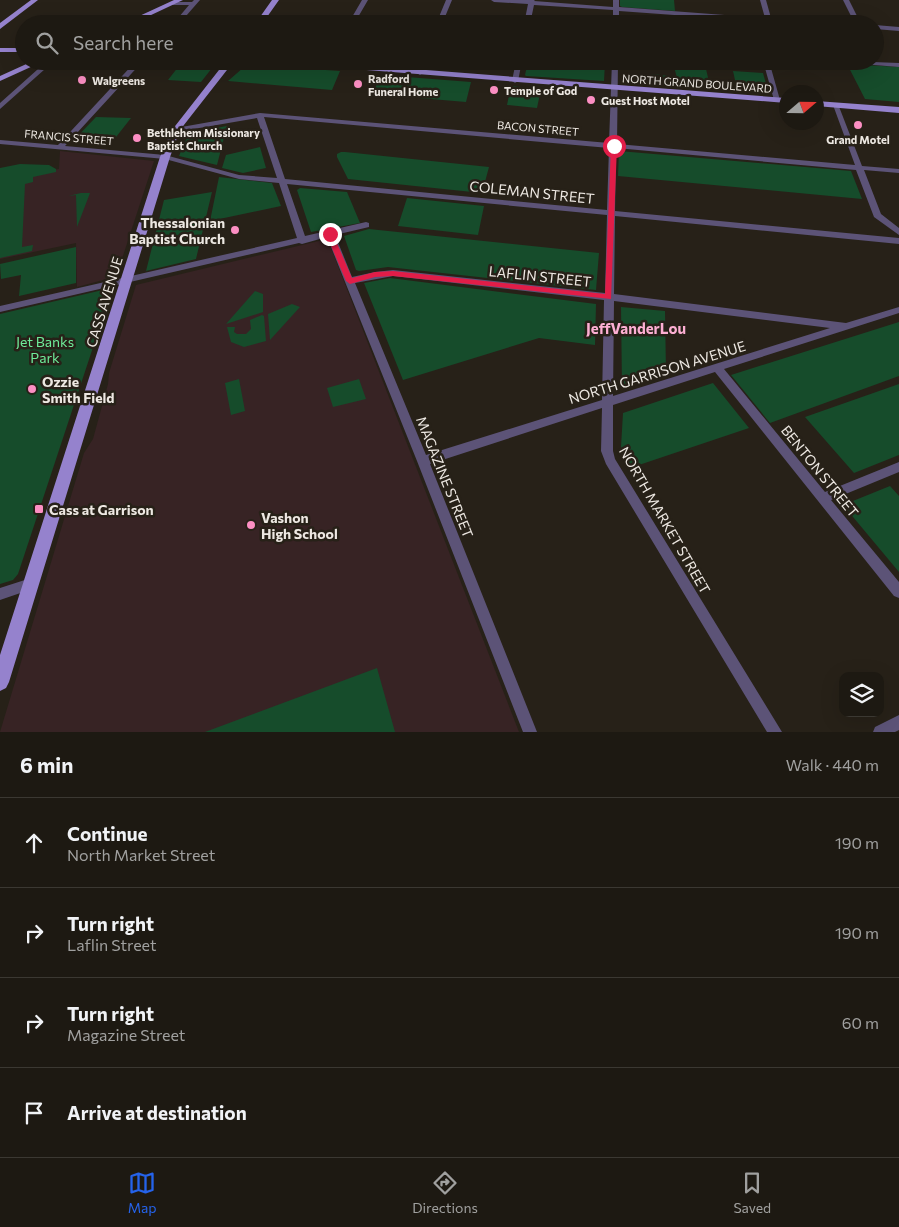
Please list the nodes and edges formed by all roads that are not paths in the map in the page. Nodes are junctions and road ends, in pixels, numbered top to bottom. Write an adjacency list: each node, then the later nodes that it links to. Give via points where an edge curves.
1 (36, 0): 13 (main road)
2 (276, 0): 16 (main road)
3 (365, 0): 17 (street)
4 (449, 0): 18 (street)
5 (494, 0): 10 (street)
6 (616, 0): 12 (street)
7 (763, 0): 22 (street)
8 (846, 0): 23 (street)
9 (176, 1): 11 (street); 14 (main road)
10 (532, 1): 12 (street); 19 (street)
11 (196, 2): 15 (street)
12 (616, 8): 20 (street); 21 (street)
13 (16, 15)
14 (145, 15)
15 (184, 15)
16 (265, 15)
17 (356, 15)
18 (443, 15)
19 (529, 15)
20 (616, 15)
21 (691, 15)
22 (768, 15)
23 (854, 15)
24 (15, 16): 25 (main road)
25 (0, 27)
26 (884, 28): 27 (street)
27 (899, 29)
28 (0, 50): 29 (main road)
29 (15, 50)
30 (884, 64): 31 (street)
31 (899, 65)
32 (20, 70): 42 (main road)
33 (41, 70): 49 (street)
34 (132, 70): 55 (street)
35 (223, 70): 52 (main road, CASS AVENUE)
36 (392, 70): 41 (main road, NORTH GRAND BOULEVARD)
37 (421, 70): 41 (street)
38 (517, 70): 43 (street)
39 (615, 70): 44 (street, NORTH MARKET STREET)
40 (770, 70): 45 (street)
41 (420, 73): 43 (main road, NORTH GRAND BOULEVARD)
42 (0, 79)
43 (515, 80): 44 (main road, NORTH GRAND BOULEVARD)
44 (615, 89): 46 (main road, NORTH GRAND BOULEVARD); 54 (street, NORTH MARKET STREET)
45 (779, 93)
46 (779, 101)
47 (824, 104): 48 (main road)
48 (836, 105): 50 (main road); 58 (street)
49 (0, 108)
50 (899, 110)
51 (260, 115): 52 (street, BACON STREET); 54 (street, BACON STREET); 60 (street)
52 (176, 130): 57 (main road, CASS AVENUE)
53 (3, 142): 55 (street, FRANCIS STREET); 56 (street)
54 (614, 146): 58 (street, BACON STREET); 61 (street, NORTH MARKET STREET)
55 (60, 147): 57 (street, FRANCIS STREET)
56 (0, 149)
57 (165, 157): 60 (street, COLEMAN STREET, via 240,177); 67 (main road, CASS AVENUE)
58 (860, 167): 59 (street, BACON STREET); 63 (street, via 877,215)
59 (899, 171)
60 (282, 180): 61 (street, COLEMAN STREET); 65 (street)
61 (611, 212): 66 (street, COLEMAN STREET); 69 (street, NORTH MARKET STREET)
62 (366, 225): 64 (street)
63 (899, 232)
64 (330, 234): 65 (street); 68 (street, MAGAZINE STREET)
65 (302, 241): 67 (street)
66 (899, 241)
67 (127, 280): 70 (street); 78 (main road, CASS AVENUE)
68 (350, 281): 69 (street, LAFLIN STREET, via 393,273); 75 (street, MAGAZINE STREET)
69 (608, 297): 72 (street, LAFLIN STREET); 74 (street, NORTH MARKET STREET)
70 (0, 309)
71 (899, 310): 72 (street, NORTH GARRISON AVENUE)
72 (847, 327): 73 (street, NORTH GARRISON AVENUE)
73 (717, 368): 74 (street, NORTH GARRISON AVENUE); 77 (street, BENTON STREET)
74 (606, 403): 75 (street, NORTH GARRISON AVENUE); 84 (street, NORTH MARKET STREET, via 606,442 610,460)
75 (423, 460): 83 (street, MAGAZINE STREET)
76 (899, 467): 77 (street)
77 (822, 498): 79 (street, BENTON STREET)
78 (31, 584): 80 (street); 81 (main road, CASS AVENUE)
79 (899, 592)
80 (0, 594)
81 (0, 682)
82 (899, 722): 85 (street)
83 (530, 732)
84 (774, 732)
85 (880, 732)

